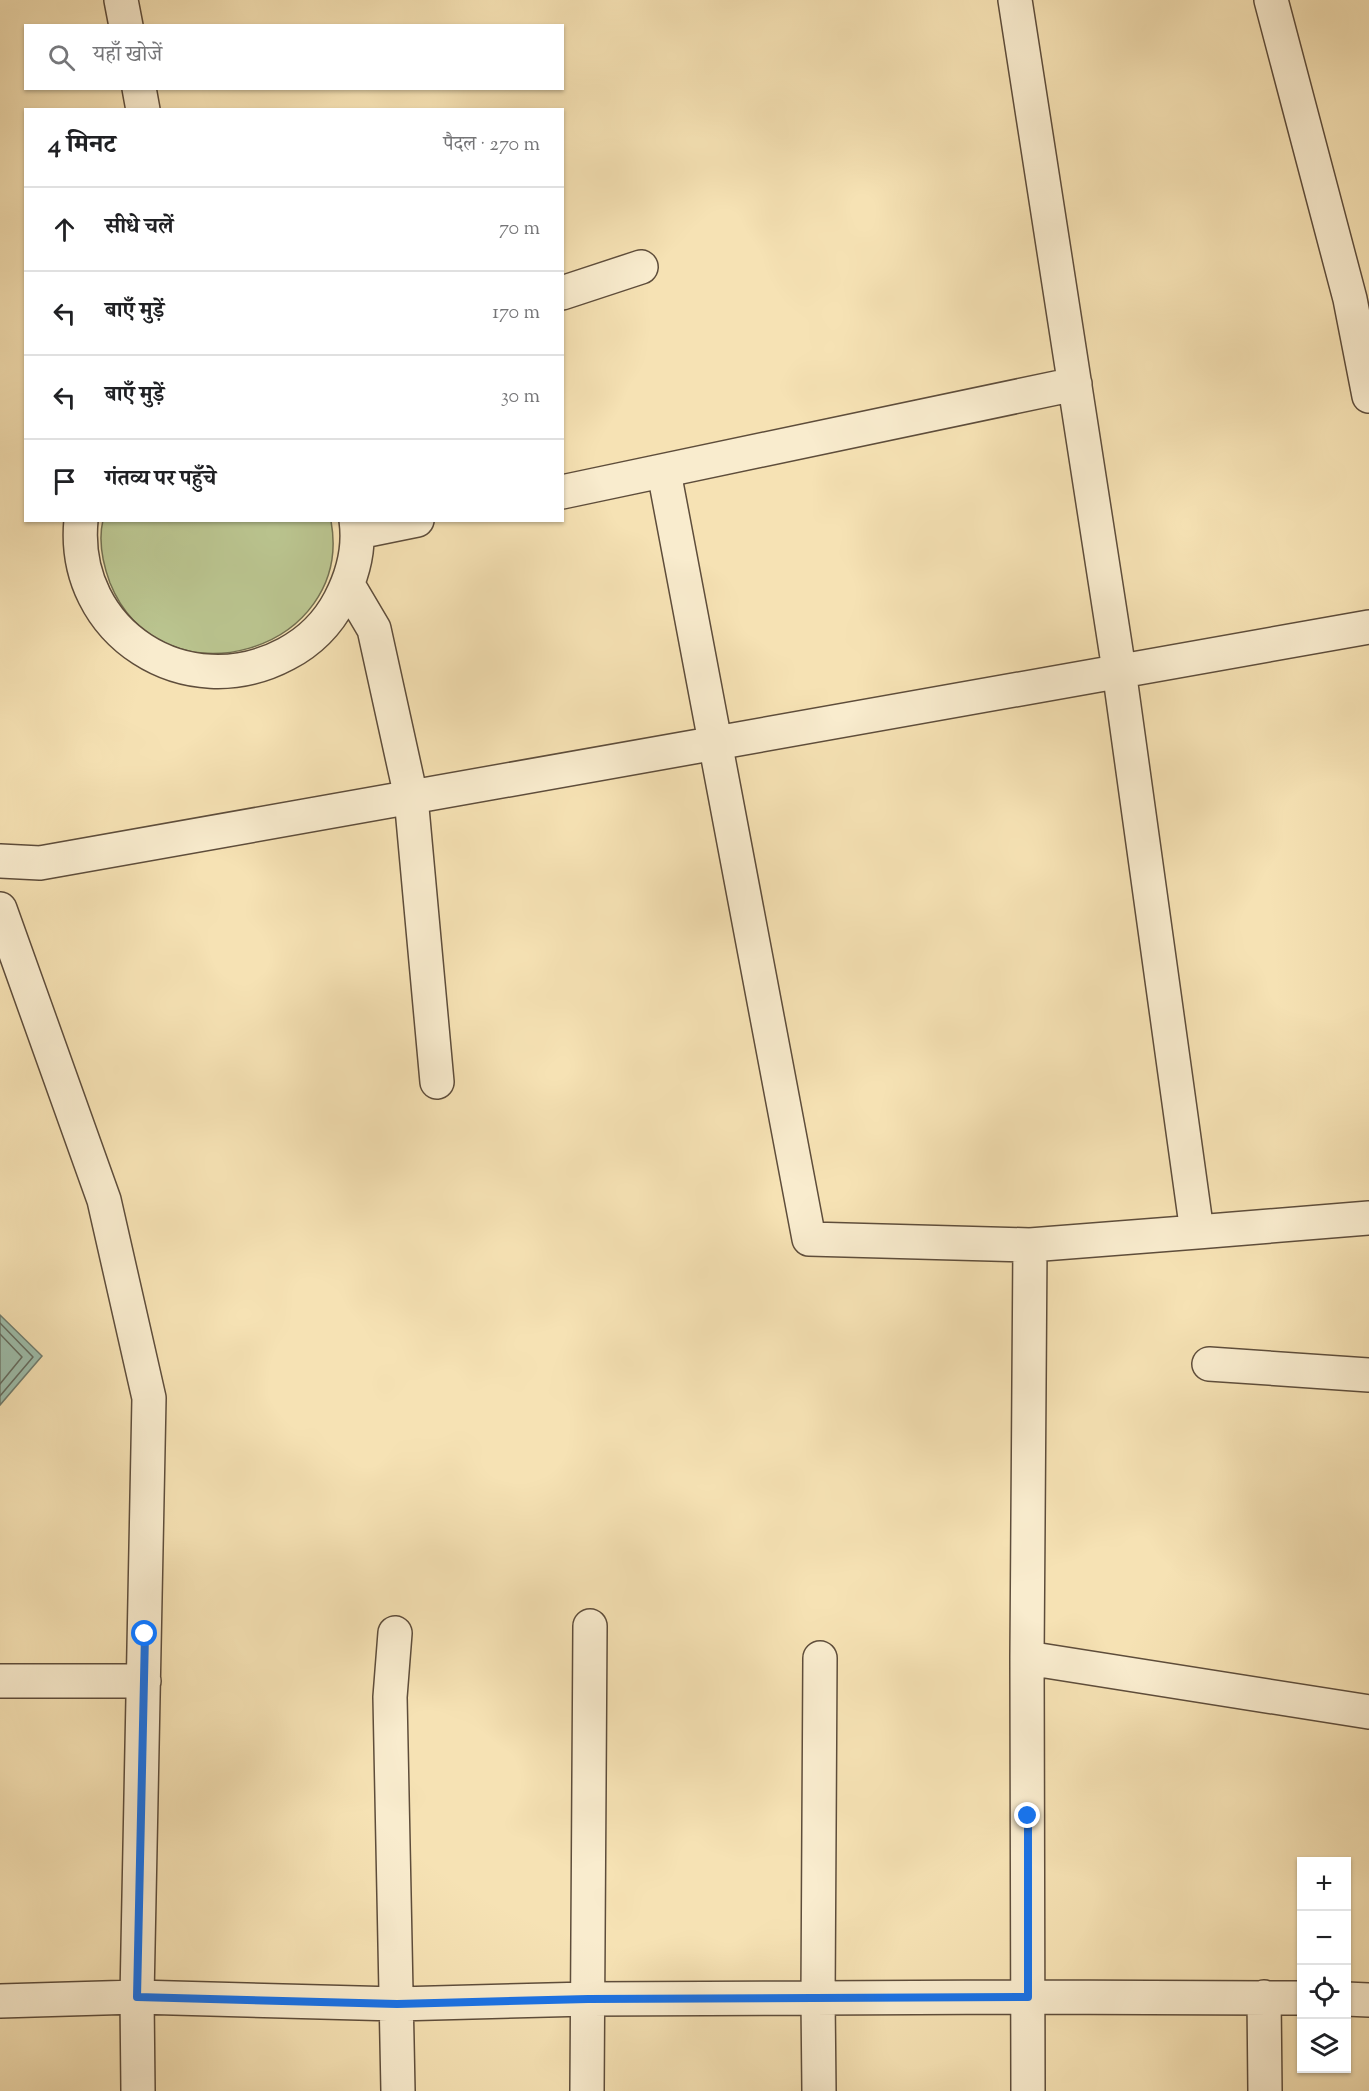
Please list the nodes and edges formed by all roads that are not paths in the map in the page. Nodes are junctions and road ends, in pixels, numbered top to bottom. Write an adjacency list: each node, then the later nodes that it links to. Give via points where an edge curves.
1 (121, 0): 4 (street)
2 (1015, 0): 9 (street)
3 (1271, 0): 10 (street, via 1350,299)
4 (126, 24)
5 (139, 90): 6 (street)
6 (143, 108)
7 (641, 267): 8 (street)
8 (564, 292)
9 (1075, 384): 11 (street); 18 (street)
10 (1369, 396)
11 (664, 472): 12 (street); 19 (street)
12 (564, 492)
13 (81, 522): 16 (street, via 82,563 103,613 142,650 193,671 247,670 297,649 324,624)
14 (388, 522): 15 (street)
15 (358, 524): 16 (street)
16 (348, 585): 20 (street, via 374,629)
17 (1369, 627): 18 (street)
18 (1119, 670): 19 (street); 25 (street)
19 (716, 742): 20 (street); 26 (street, via 809,1239)
20 (411, 797): 21 (street, via 40,863); 23 (street)
21 (0, 861)
22 (0, 909): 34 (street, via 104,1200 149,1398)
23 (437, 1082)
24 (1369, 1218): 25 (street)
25 (1197, 1232): 26 (street)
26 (1030, 1245): 32 (street)
27 (1209, 1364): 28 (street)
28 (1369, 1375)
29 (590, 1626): 40 (street)
30 (395, 1633): 45 (street, via 390,1697)
31 (820, 1658): 41 (street)
32 (1027, 1658): 35 (street); 37 (street)
33 (0, 1681): 34 (street)
34 (144, 1681): 36 (street)
35 (1369, 1712)
36 (137, 1997): 44 (street); 45 (street); 46 (street)
37 (1028, 1997): 38 (street); 41 (street); 50 (street)
38 (1264, 1997): 39 (street); 51 (street)
39 (1297, 1998)
40 (588, 1999): 41 (street); 45 (street); 48 (street)
41 (818, 1999): 49 (street)
42 (1351, 1999): 43 (street)
43 (1369, 2000)
44 (0, 2001)
45 (397, 2004): 47 (street)
46 (138, 2091)
47 (398, 2091)
48 (587, 2091)
49 (819, 2091)
50 (1028, 2091)
51 (1265, 2091)

